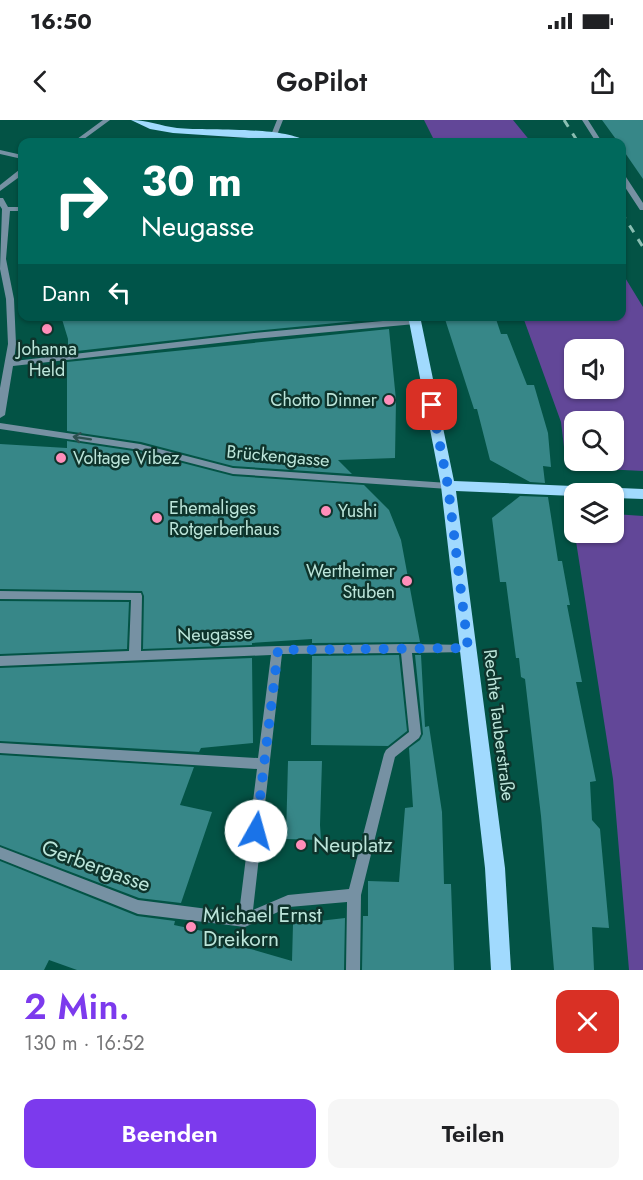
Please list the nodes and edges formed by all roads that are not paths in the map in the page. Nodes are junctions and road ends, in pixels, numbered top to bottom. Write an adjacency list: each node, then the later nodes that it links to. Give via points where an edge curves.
1 (107, 120): 6 (street)
2 (136, 120): 5 (main road, via 167,128)
3 (280, 120): 5 (street)
4 (585, 120): 8 (street)
5 (274, 135): 7 (main road)
6 (82, 138)
7 (286, 138)
8 (596, 138)
9 (0, 152): 10 (street)
10 (18, 157)
11 (18, 175): 13 (street)
12 (626, 183): 15 (street)
13 (0, 189)
14 (0, 200): 16 (street)
15 (643, 208)
16 (6, 209): 17 (street); 19 (street, via 2,259)
17 (18, 209)
18 (18, 296): 19 (street)
19 (10, 299): 22 (street)
20 (395, 321): 22 (street)
21 (414, 321): 25 (main road, Rechte Tauberstraße)
22 (10, 364): 23 (street)
23 (0, 414)
24 (0, 426): 25 (street, Brückengasse, one-way to 24, via 233,471 140,447)
25 (448, 486): 26 (main road); 29 (main road, Rechte Tauberstraße)
26 (643, 494)
27 (0, 595): 31 (street, via 137,596)
28 (406, 648): 29 (street, Neugasse); 30 (street, Neugasse); 36 (street, via 416,734 390,754)
29 (468, 648): 39 (main road, Rechte Tauberstraße, via 495,868)
30 (278, 650): 31 (street, Neugasse); 34 (street)
31 (135, 655): 32 (street, Neugasse)
32 (0, 661)
33 (0, 748): 34 (street)
34 (264, 764): 37 (street)
35 (0, 853): 37 (street, Gerbergasse, via 138,907)
36 (354, 895): 37 (street, Gerbergasse, via 288,902); 38 (street)
37 (245, 920)
38 (353, 970)
39 (501, 970)

